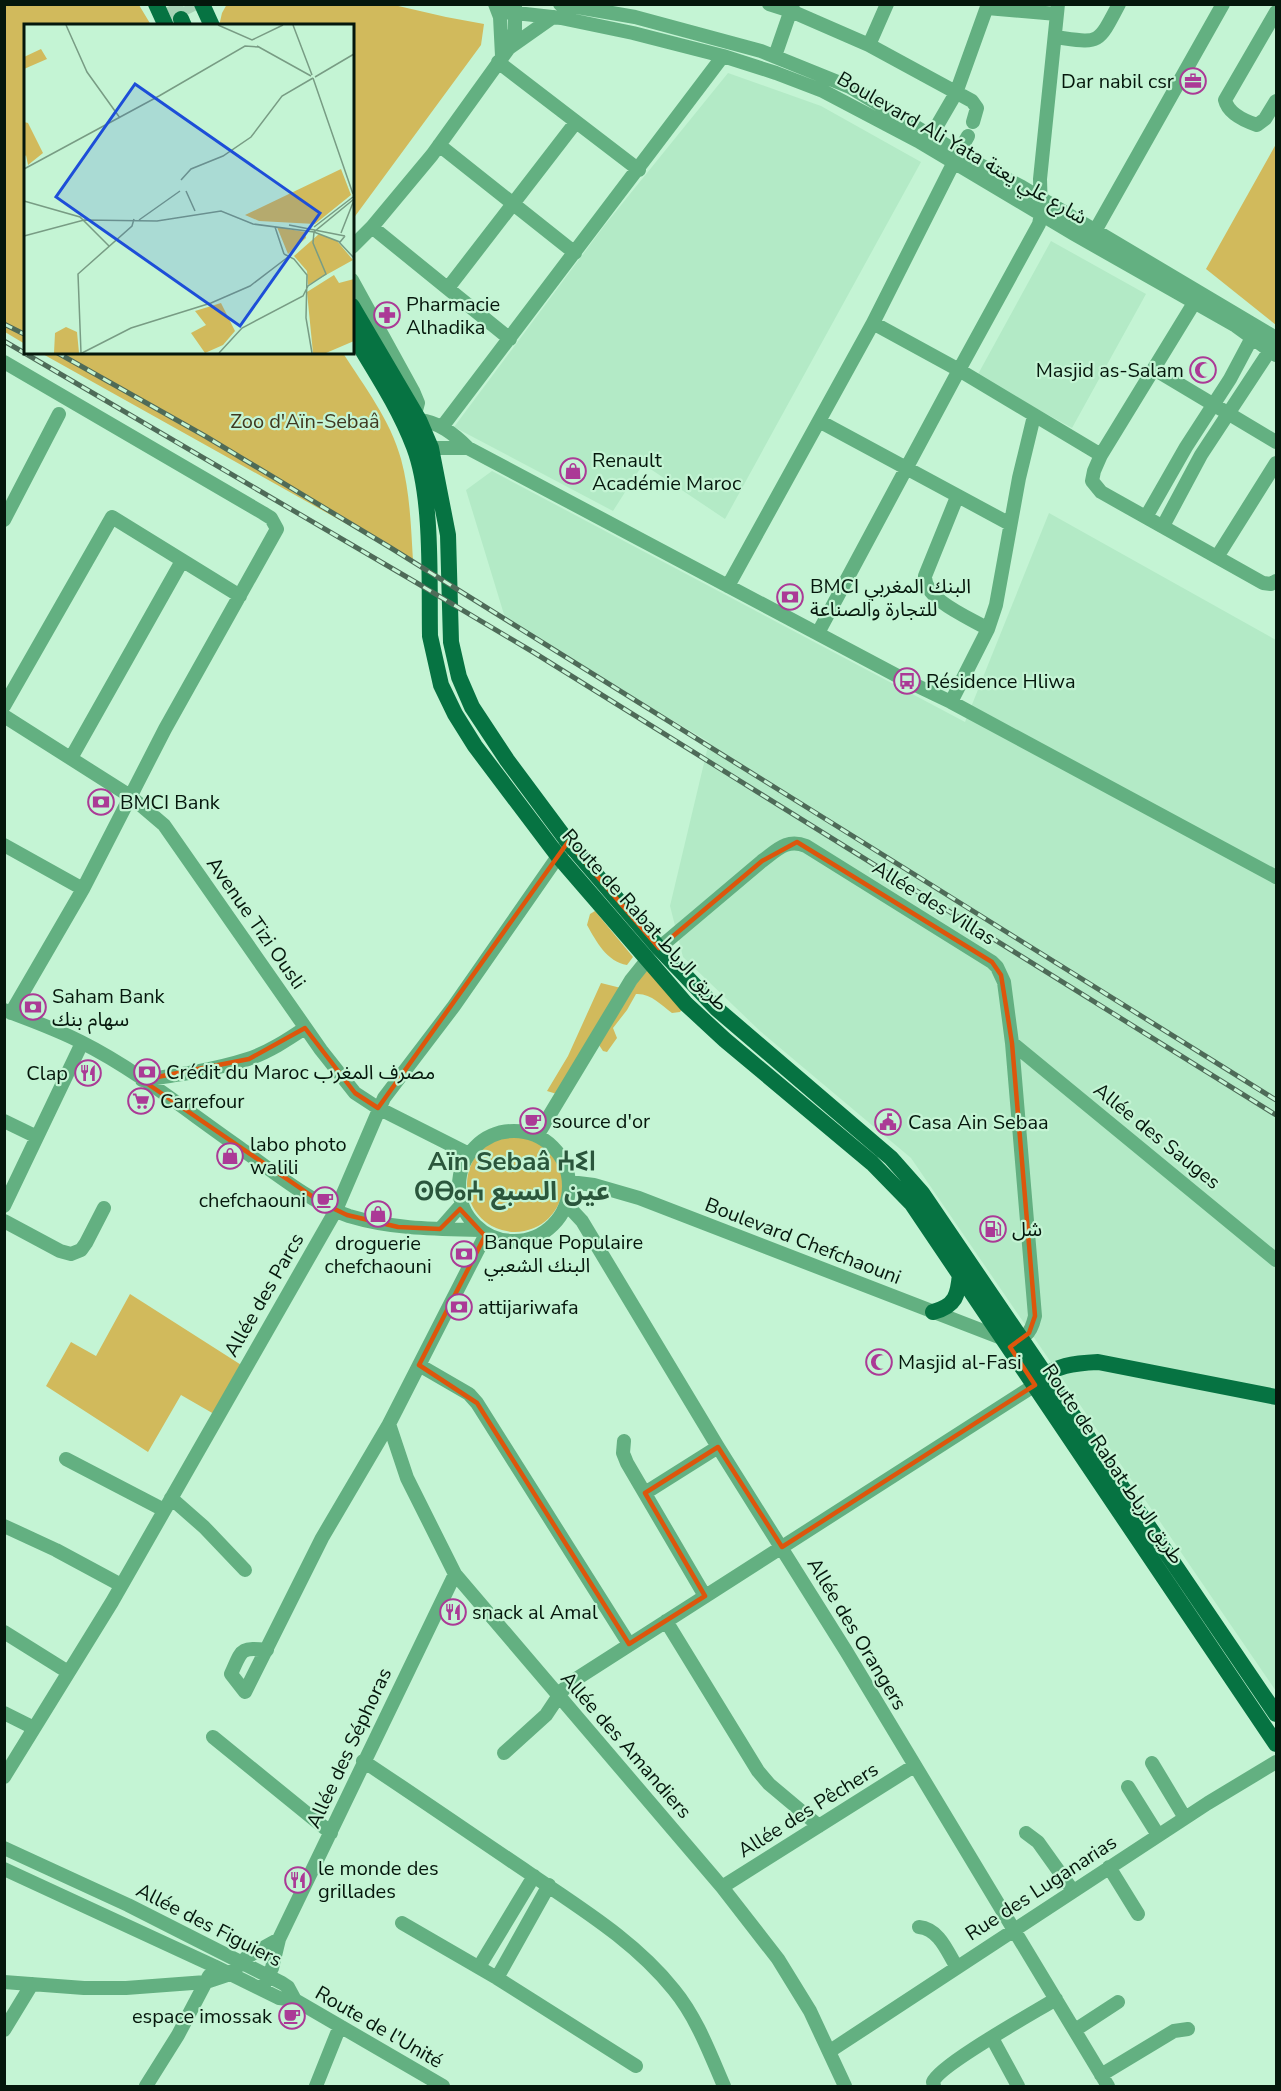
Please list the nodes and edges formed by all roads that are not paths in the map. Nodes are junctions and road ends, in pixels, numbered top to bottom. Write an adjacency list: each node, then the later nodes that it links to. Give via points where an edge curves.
1 (156, 4): 13 (main road)
2 (769, 4): 8 (street)
3 (887, 4): 16 (street)
4 (1119, 4): 15 (street, via 1096,39)
5 (1223, 4): 31 (street)
6 (988, 6): 10 (street); 20 (street)
7 (497, 8): 9 (street, Boulevard Ali Yata شارع علي يعتة); 17 (street)
8 (792, 8): 16 (street); 19 (street)
9 (516, 9): 11 (street, Boulevard Ali Yata شارع علي يعتة); 17 (street, via 515,29)
10 (1058, 9): 15 (street)
11 (556, 11): 17 (street); 18 (street, Boulevard Ali Yata شارع علي يعتة); 19 (street, Boulevard Ali Yata شارع علي يعتة, via 635,17)
12 (1276, 12): 21 (street, via 1226,100 1232,112 1257,125)
13 (188, 19): 14 (main road)
14 (205, 24)
15 (1055, 37): 27 (street)
16 (869, 45): 20 (street)
17 (503, 55): 22 (street); 24 (street)
18 (723, 56): 25 (street, Boulevard Ali Yata شارع علي يعتة, via 795,79); 26 (street)
19 (775, 56): 23 (street, Boulevard Ali Yata شارع علي يعتة, via 850,87)
20 (956, 93): 23 (street); 25 (street, via 977,108)
21 (1276, 101)
22 (576, 122): 26 (street); 28 (street)
23 (932, 136): 25 (street, Boulevard Ali Yata شارع علي يعتة)
24 (439, 145): 28 (street); 30 (street)
25 (956, 157): 27 (street, Boulevard Ali Yata شارع علي يعتة); 29 (street, Boulevard Ali Yata شارع علي يعتة); 38 (street)
26 (639, 170): 33 (street)
27 (1039, 197): 29 (street); 31 (street, Boulevard Ali Yata شارع علي يعتة)
28 (514, 204): 33 (street); 35 (street)
29 (1041, 214): 36 (street, Boulevard Ali Yata شارع علي يعتة); 45 (street, via 1036,233)
30 (372, 227): 32 (street); 35 (street)
31 (1095, 231): 39 (street, Boulevard Ali Yata شارع علي يعتة)
32 (354, 245)
33 (575, 253): 41 (street)
34 (354, 284): 50 (street, via 413,391 418,403)
35 (448, 288): 41 (street)
36 (1194, 303): 39 (street, Boulevard Ali Yata شارع علي يعتة); 44 (street)
37 (354, 309): 50 (main road, Route de Rabat طريق الرباط)
38 (873, 323): 45 (street); 51 (street)
39 (1256, 332): 42 (street, Boulevard Ali Yata شارع علي يعتة); 46 (street)
40 (354, 336): 78 (main road, Route de Rabat طريق الرباط, via 403,422 418,460 426,516 430,636 441,685 465,732)
41 (510, 339): 52 (street)
42 (1275, 346): 48 (street)
43 (4, 362): 68 (street, via 271,518 276,533)
44 (1154, 369): 46 (street); 56 (street)
45 (959, 370): 49 (street); 58 (street)
46 (1214, 404): 48 (street); 60 (street)
47 (59, 414): 61 (street)
48 (1229, 414): 53 (street); 63 (street)
49 (1034, 416): 56 (street); 62 (street)
50 (417, 417): 52 (street); 54 (main road, Route de Rabat طريق الرباط)
51 (819, 421): 58 (street); 67 (street)
52 (442, 427): 55 (street)
53 (1276, 442)
54 (431, 448): 55 (street); 76 (main road, Route de Rabat طريق الرباط, via 448,535 449,625 459,677 487,731)
55 (468, 448): 67 (street)
56 (1101, 455): 60 (street, via 1092,476 1095,486)
57 (1276, 463): 64 (street)
58 (906, 469): 59 (street); 70 (street)
59 (957, 497): 62 (street); 69 (street, via 925,576 925,585 938,600)
60 (1146, 518): 63 (street)
61 (4, 520)
62 (1010, 524): 69 (street)
63 (1163, 526): 64 (street)
64 (1217, 557): 66 (street, via 1263,583)
65 (182, 561): 68 (street); 72 (street, via 112,518); 74 (street)
66 (1276, 581)
67 (729, 586): 70 (street)
68 (240, 597): 75 (street)
69 (988, 629): 71 (street)
70 (818, 633): 71 (street)
71 (951, 702): 79 (street)
72 (4, 706)
73 (4, 716): 74 (street, Avenue Tizi Ousli)
74 (71, 758): 75 (street, Avenue Tizi Ousli)
75 (130, 796): 80 (street); 84 (street, Avenue Tizi Ousli, via 164,825)
76 (568, 842): 78 (street, Allée des Parcs); 81 (main road, Route de Rabat طريق الرباط)
77 (4, 845): 80 (street)
78 (558, 856): 82 (main road, Route de Rabat طريق الرباط); 88 (street, Allée des Parcs)
79 (1276, 877)
80 (83, 889): 83 (street)
81 (659, 948): 86 (street, Allée des Villas, via 762,861 779,848 797,842 992,962 1004,982); 105 (main road, Route de Rabat طريق الرباط, via 717,1009 907,1175 943,1223)
82 (647, 960): 90 (street); 103 (main road, Route de Rabat طريق الرباط, via 708,1025 897,1187)
83 (8, 1012): 85 (street)
84 (305, 1028): 87 (street, via 249,1059); 88 (street, Avenue Tizi Ousli, via 355,1093)
85 (82, 1042): 87 (street); 91 (street)
86 (1012, 1043): 102 (street, Allée des Sauges); 105 (street, Allée des Villas, via 1035,1316 1031,1329)
87 (142, 1080): 98 (street, via 286,1181)
88 (378, 1108): 92 (street, Avenue Tizi Ousli); 98 (street, Allée des Parcs)
89 (4, 1121): 91 (street)
90 (537, 1136): 92 (street, via 515,1131 492,1135); 93 (street, via 554,1147 565,1163)
91 (37, 1137): 96 (street)
92 (469, 1154): 94 (street, via 459,1178)
93 (570, 1182): 95 (street); 104 (street, Boulevard Chefchaouni, via 639,1198)
94 (462, 1204): 100 (street); 101 (street)
95 (567, 1205): 101 (street, via 548,1231 533,1239 501,1240); 111 (street, Allée des Orangers, via 582,1221)
96 (4, 1206)
97 (104, 1208): 99 (street, via 81,1250 71,1254)
98 (336, 1210): 100 (street, via 398,1227); 114 (street, Allée des Parcs)
99 (4, 1221)
100 (440, 1229): 101 (street)
101 (483, 1232): 106 (street)
102 (1276, 1260)
103 (960, 1274): 104 (main road, via 959,1290 952,1302); 105 (main road, Route de Rabat طريق الرباط)
104 (933, 1312): 105 (street, Boulevard Chefchaouni)
105 (1013, 1339): 107 (main road, Route de Rabat طريق الرباط)
106 (419, 1365): 109 (street); 123 (street, via 470,1394 477,1403)
107 (1040, 1380): 108 (main road, via 1076,1363 1098,1362); 116 (street); 128 (main road, Route de Rabat طريق الرباط); 131 (main road, Route de Rabat طريق الرباط)
108 (1276, 1397)
109 (389, 1424): 118 (street, Allée des Amandiers, via 407,1478); 124 (street, via 322,1538)
110 (624, 1441): 113 (street, via 624,1457)
111 (718, 1447): 113 (street); 116 (street, Allée des Orangers)
112 (66, 1459): 114 (street)
113 (645, 1493): 120 (street)
114 (168, 1504): 117 (street, via 204,1527); 119 (street, Allée des Parcs)
115 (4, 1526): 119 (street)
116 (782, 1547): 120 (street); 136 (street, Allée des Orangers)
117 (245, 1570)
118 (455, 1574): 126 (street, Allée des Amandiers); 133 (street, Allée des Séphoras)
119 (121, 1585): 125 (street, Allée des Parcs)
120 (705, 1596): 121 (street)
121 (666, 1621): 123 (street); 140 (street, via 758,1771)
122 (4, 1632): 125 (street)
123 (629, 1644): 126 (street, via 573,1681)
124 (267, 1650)
125 (68, 1672): 129 (street, Allée des Parcs)
126 (559, 1697): 132 (street, via 534,1727); 149 (street, Allée des Amandiers)
127 (4, 1713): 129 (street)
128 (1276, 1714)
129 (34, 1728): 137 (street, Allée des Parcs)
130 (213, 1737): 141 (street)
131 (1276, 1744)
132 (504, 1753)
133 (363, 1761): 141 (street, Allée des Séphoras); 147 (street)
134 (1276, 1762): 139 (street, Rue des Luganarias)
135 (1152, 1763): 139 (street)
136 (914, 1766): 140 (street, Allée des Pêchers); 154 (street, Allée des Orangers)
137 (4, 1778)
138 (1128, 1787): 143 (street)
139 (1185, 1818): 143 (street, Rue des Luganarias)
140 (819, 1826): 149 (street, Allée des Pêchers)
141 (331, 1833): 155 (street, Allée des Séphoras)
142 (1026, 1833): 150 (street, via 1038,1842)
143 (1158, 1835): 145 (street, Rue des Luganarias)
144 (4, 1848): 156 (street, Allée des Figuiers, via 128,1905)
145 (1109, 1867): 150 (street, Rue des Luganarias); 151 (street)
146 (4, 1869): 157 (street, Allée des Figuiers)
147 (534, 1876): 148 (street); 159 (street)
148 (549, 1886): 161 (street); 180 (street, via 597,1919 661,1974 698,2027)
149 (722, 1887): 174 (street, Allée des Amandiers, via 778,1959)
150 (1073, 1891): 154 (street, Rue des Luganarias)
151 (1138, 1914)
152 (402, 1923): 159 (street)
153 (919, 1927): 158 (street, via 936,1934)
154 (1014, 1930): 158 (street, Rue des Luganarias); 166 (street, Allée des Orangers)
155 (279, 1940): 156 (street); 164 (street, Allée des Séphoras)
156 (240, 1963): 160 (street); 164 (street, Allée des Figuiers)
157 (214, 1966): 160 (street, Allée des Figuiers); 163 (street)
158 (956, 1966): 174 (street, Rue des Luganarias)
159 (479, 1967): 161 (street)
160 (230, 1974): 163 (street); 164 (street, Allée des Figuiers)
161 (497, 1978): 175 (street)
162 (4, 1982): 165 (street)
163 (206, 1982): 165 (street, via 126,1988); 177 (street)
164 (265, 1983): 167 (street, Allée des Figuiers, via 281,1999)
165 (32, 1984): 171 (street)
166 (1056, 1999): 172 (street, Allée des Orangers); 173 (street)
167 (295, 2000): 169 (street, Route de l'Unité)
168 (1118, 2002): 172 (street)
169 (340, 2026): 178 (street); 179 (street, Route de l'Unité)
170 (1188, 2029): 176 (street, via 1174,2031)
171 (4, 2030)
172 (1075, 2030): 176 (street, Allée des Orangers)
173 (992, 2038): 182 (street, via 938,2073); 183 (street)
174 (830, 2051): 181 (street, Allée des Amandiers)
175 (636, 2066)
176 (1105, 2081)
177 (146, 2086)
178 (316, 2086)
179 (444, 2086)
180 (724, 2086)
181 (845, 2086)
182 (934, 2086)
183 (1018, 2086)

